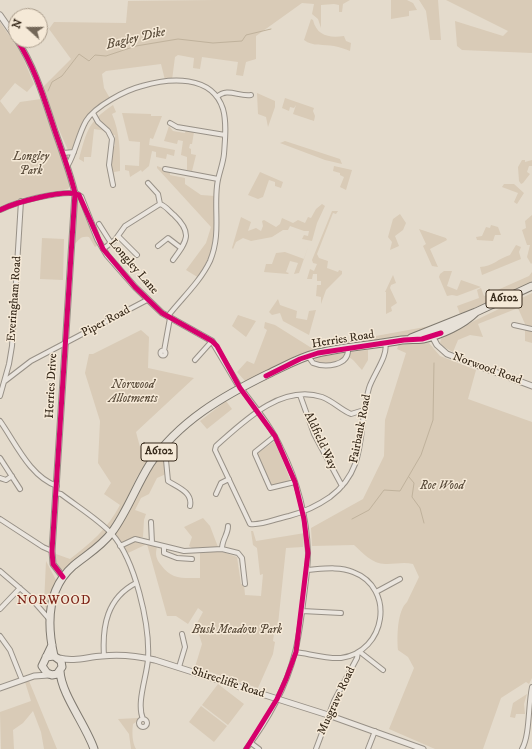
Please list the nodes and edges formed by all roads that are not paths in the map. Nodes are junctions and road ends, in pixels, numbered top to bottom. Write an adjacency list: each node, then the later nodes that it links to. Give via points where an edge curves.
1 (0, 15): 2 (street, Longley Lane)
2 (8, 26)
3 (23, 48): 10 (street, Longley Lane, via 38,79)
4 (251, 95): 5 (street, via 226,92)
5 (217, 97): 6 (street, via 202,85 178,80 137,87 109,101); 8 (street, via 223,109)
6 (93, 113): 9 (street, via 86,120); 15 (street, via 112,139 109,165)
7 (170, 123): 8 (street)
8 (225, 135): 13 (street, via 224,155)
9 (74, 152): 10 (street); 11 (street)
10 (63, 153): 11 (street, Longley Lane)
11 (68, 165): 16 (street, Longley Lane)
12 (164, 170): 13 (street)
13 (218, 179): 30 (street, via 217,234 210,259)
14 (148, 183): 18 (street, via 158,194)
15 (113, 185)
16 (75, 193): 17 (street); 25 (street, Longley Lane, via 80,197); 36 (street, Herries Drive)
17 (21, 201): 19 (street); 41 (street, Everingham Road, via 12,346)
18 (160, 204): 21 (street, via 128,224); 24 (street, via 184,225 187,235)
19 (0, 210)
20 (99, 224): 22 (street)
21 (118, 236): 22 (street); 26 (street)
22 (111, 243): 25 (street)
23 (158, 246): 24 (street, via 168,238)
24 (181, 248): 27 (street)
25 (103, 249): 29 (street, Longley Lane)
26 (137, 255)
27 (173, 260)
28 (532, 286): 33 (main road, Herries Road / A6102)
29 (147, 300): 30 (street, Longley Lane); 36 (street, Piper Road)
30 (169, 317): 34 (street, Longley Lane); 38 (street)
31 (514, 325): 32 (street)
32 (532, 329)
33 (431, 333): 35 (main road, Herries Road / A6102); 42 (street, Norwood Road, via 437,345 447,354)
34 (212, 341): 40 (street); 43 (street)
35 (385, 343): 37 (main road, Herries Road / A6102); 47 (street, Fairbank Road, via 386,351 373,377)
36 (65, 344): 41 (street, Piper Road, via 31,361); 56 (street, Herries Drive)
37 (348, 349): 39 (main road, Herries Road / A6102); 39 (street, Herries Road, via 344,359 328,366 313,363)
38 (164, 351)
39 (308, 356): 43 (main road, Herries Road / A6102)
40 (195, 360)
41 (4, 382): 45 (street, Everingham Road)
42 (532, 386)
43 (240, 388): 46 (street); 50 (main road, Herries Road / A6102, via 219,399 193,418)
44 (300, 395): 46 (street); 47 (street, via 314,395 327,399 351,414); 57 (street, Aldfield Way, via 314,434)
45 (0, 396)
46 (257, 410): 49 (street); 54 (street, via 214,448)
47 (364, 410): 57 (street, Fairbank Road, via 355,466)
48 (0, 421): 56 (street, via 32,467)
49 (275, 436): 55 (street); 55 (street, via 255,452 258,461 270,488)
50 (160, 451): 61 (street, via 166,460 168,481 187,493); 66 (main road, Herries Road / A6102, via 143,474)
51 (0, 458): 52 (street)
52 (12, 476): 53 (street, via 6,480); 58 (street)
53 (0, 478)
54 (229, 479): 60 (street, via 221,483); 62 (street, Fairbank Road, via 250,524)
55 (295, 482): 62 (street)
56 (57, 486): 59 (street, Herries Drive)
57 (342, 486): 62 (street, Fairbank Road, via 324,501)
58 (20, 489)
59 (56, 493): 66 (street, via 62,494); 71 (street, Herries Drive)
60 (216, 494)
61 (190, 506)
62 (303, 512): 73 (street, via 308,553)
63 (0, 519): 71 (street)
64 (151, 522): 67 (street)
65 (228, 526): 70 (street, via 222,541)
66 (111, 533): 68 (street); 75 (main road, Herries Road / A6102)
67 (152, 543): 68 (street, via 133,540); 69 (street)
68 (120, 546): 77 (street)
69 (164, 546): 70 (street, via 184,551); 72 (street, via 167,555)
70 (222, 549): 78 (street, via 240,555)
71 (52, 551): 75 (street, Herries Drive, via 53,564)
72 (192, 559)
73 (307, 570): 80 (street, via 351,571 365,579); 82 (street)
74 (0, 571): 79 (street)
75 (63, 577): 84 (main road, Herries Road / A6102, via 54,594)
76 (400, 579): 80 (street)
77 (136, 583): 89 (street, via 119,596 109,611 104,629); 90 (street, via 144,614)
78 (245, 584)
79 (20, 588): 81 (street); 84 (street)
80 (376, 592): 88 (street, via 381,608 379,628 372,641)
81 (0, 609)
82 (302, 611): 83 (street); 87 (street)
83 (341, 613)
84 (50, 621): 91 (main road, Herries Road / A6102)
85 (182, 634): 93 (street, via 185,647)
86 (0, 636): 98 (street, via 10,650)
87 (296, 652): 88 (street, via 335,658); 102 (street)
88 (359, 652): 95 (street); 103 (street, Musgrave Road)
89 (104, 656): 90 (street, Shirecliffe Road); 92 (street, Shirecliffe Road)
90 (148, 658): 93 (street, Shirecliffe Road); 104 (street, via 141,710)
91 (50, 659): 92 (street, Shirecliffe Road); 94 (main road); 96 (main road, via 44,672); 97 (street)
92 (74, 660): 94 (street, Shirecliffe Road)
93 (179, 667): 102 (street, Shirecliffe Road)
94 (61, 669): 96 (main road); 99 (main road)
95 (383, 670)
96 (50, 675): 97 (street); 99 (main road)
97 (34, 676): 98 (street)
98 (22, 680): 101 (street)
99 (63, 685): 107 (main road)
100 (532, 687): 113 (street, via 527,736)
101 (0, 688)
102 (276, 699): 103 (street, Shirecliffe Road); 106 (street)
103 (328, 715): 105 (street, Shirecliffe Road); 110 (street, Musgrave Road)
104 (143, 719)
105 (375, 731): 111 (street); 112 (street, Shirecliffe Road)
106 (251, 743): 108 (street); 109 (street)
107 (94, 749)
108 (246, 749)
109 (259, 749)
110 (316, 749)
111 (368, 749)
112 (423, 749)
113 (522, 749)

